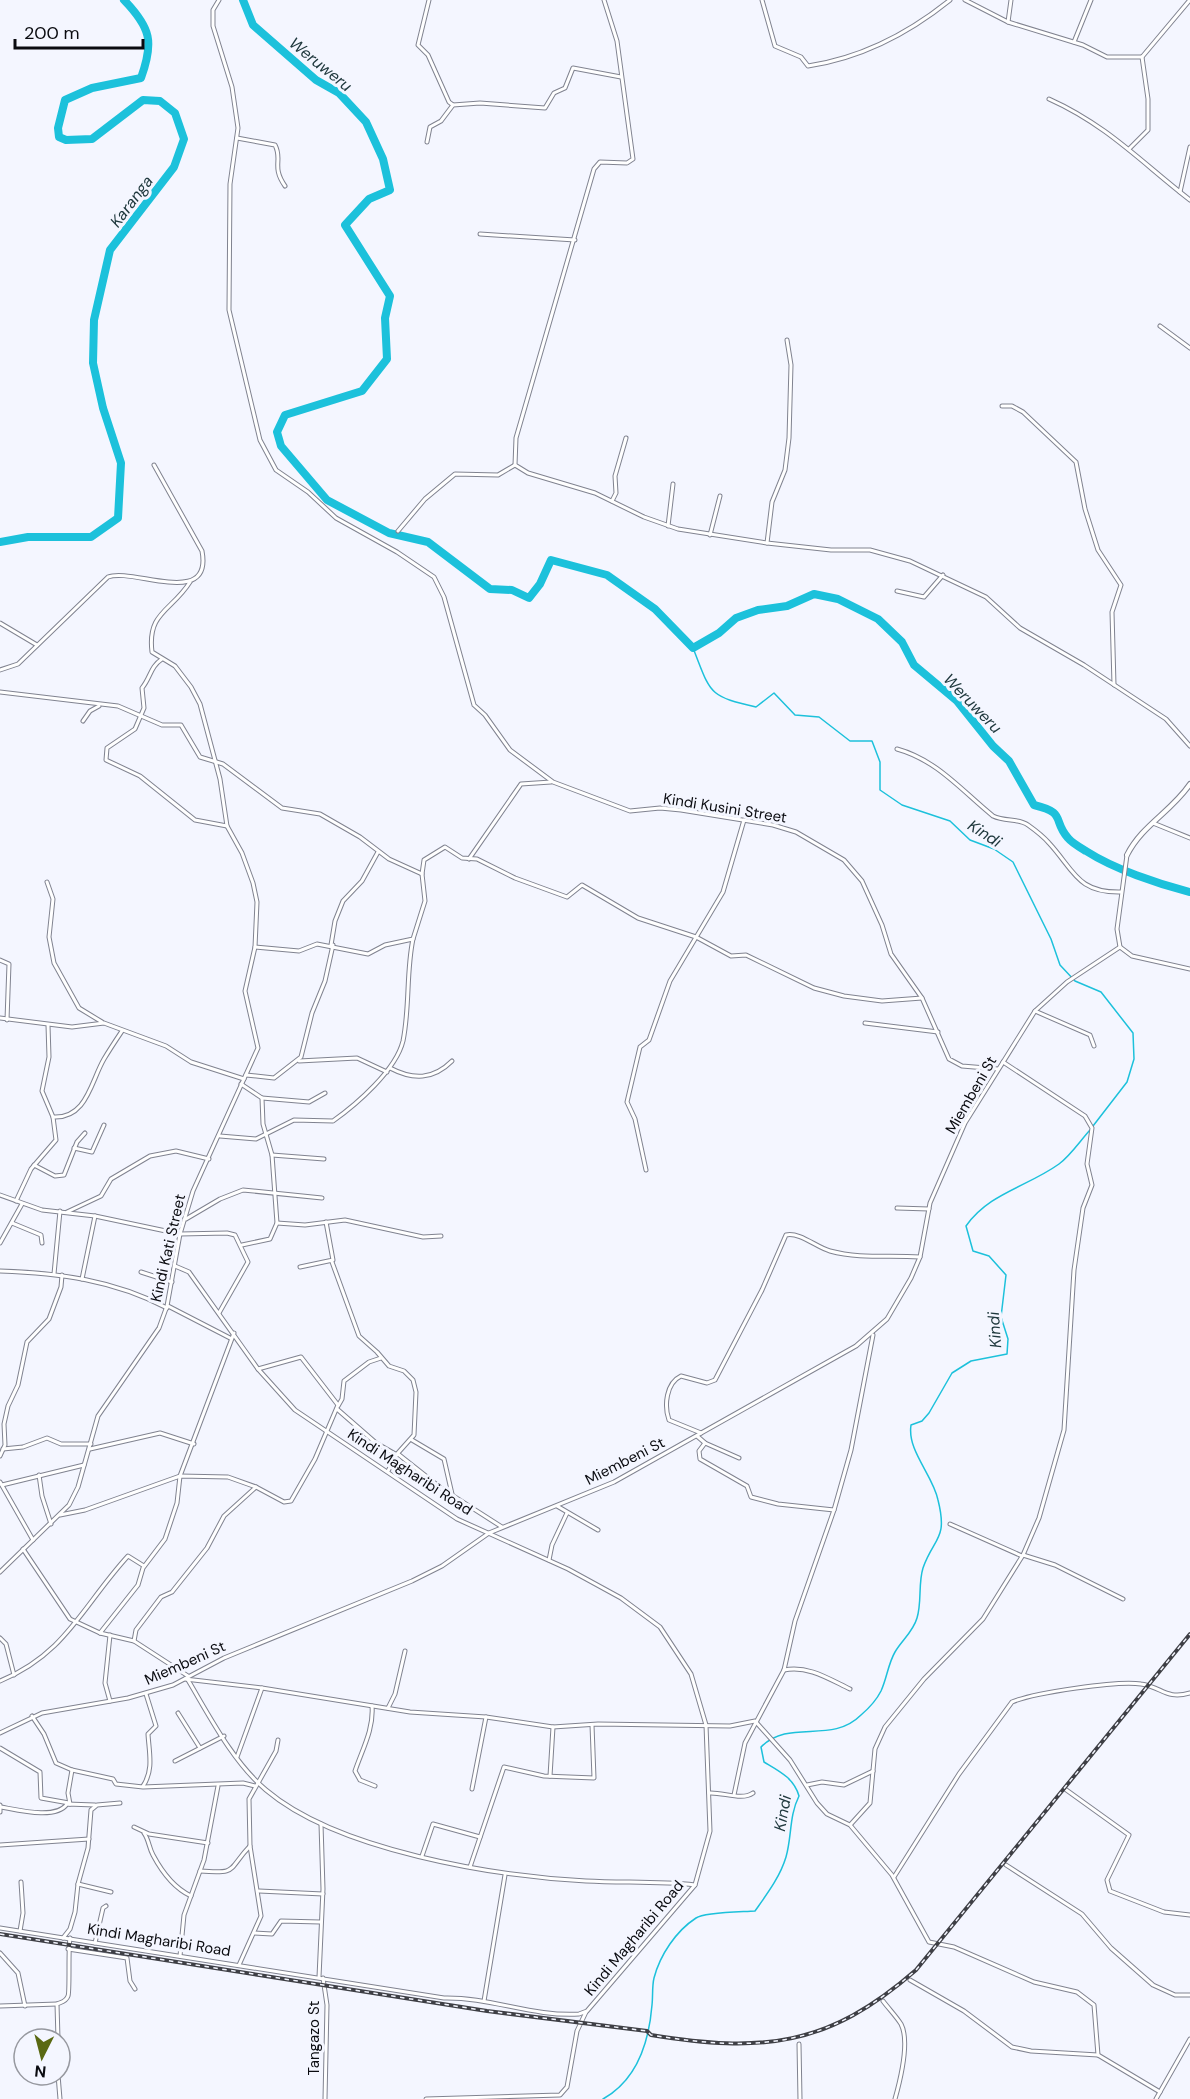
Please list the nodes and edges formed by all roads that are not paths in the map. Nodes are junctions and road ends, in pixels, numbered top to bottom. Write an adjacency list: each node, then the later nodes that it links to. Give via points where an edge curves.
1 (219, 0): 16 (street, Kindi Kusini Street, via 214,5 212,20 236,106)
2 (429, 0): 15 (street, via 418,45 428,55)
3 (604, 0): 13 (street, via 617,41)
4 (762, 0): 5 (street, via 775,46 801,57 808,66 853,57 900,34)
5 (950, 0)
6 (965, 0): 10 (street)
7 (1011, 0): 10 (street)
8 (1091, 0): 11 (street)
9 (1189, 1): 12 (street)
10 (1008, 22): 11 (street)
11 (1074, 42): 12 (street, via 1107,57)
12 (1142, 57): 19 (street, via 1148,130)
13 (621, 77): 15 (street, via 573,68 565,88 554,93 545,108); 24 (street, via 633,159 630,163 597,164)
14 (1049, 99): 19 (street, via 1080,113)
15 (453, 105): 17 (street, via 441,121 430,127)
16 (237, 138): 20 (street, via 275,145 276,172); 54 (street, Kindi Kusini Street, via 230,184 227,287 260,440 276,470 308,492 336,519 397,552 434,578 444,597 474,705 510,750)
17 (427, 142)
18 (1190, 147): 21 (street)
19 (1129, 149): 21 (street)
20 (285, 186)
21 (1180, 193): 22 (street)
22 (1190, 200)
23 (480, 234): 24 (street)
24 (575, 240): 31 (street, via 516,438)
25 (1160, 326): 27 (street)
26 (787, 340): 38 (street, via 792,371 789,438 785,470 772,502)
27 (1190, 348)
28 (1002, 406): 46 (street, via 1023,412 1076,462 1098,550 1121,585 1112,612)
29 (626, 438): 34 (street)
30 (154, 465): 40 (street, via 202,551 202,566)
31 (515, 465): 34 (street); 36 (street, via 498,476 455,474 425,499)
32 (674, 484): 35 (street)
33 (720, 496): 37 (street)
34 (612, 501): 35 (street)
35 (668, 525): 37 (street)
36 (398, 531)
37 (710, 535): 38 (street)
38 (767, 543): 39 (street, via 870,550)
39 (943, 575): 41 (street, via 924,597); 46 (street, via 986,597 1020,628)
40 (190, 582): 43 (street, via 112,575); 44 (street, via 179,598 162,610 154,624 152,652)
41 (897, 591)
42 (0, 623): 43 (street)
43 (37, 645): 45 (street, via 18,664)
44 (162, 659): 49 (street, via 151,668 142,688); 53 (street, Kindi Kati Street, via 175,666 194,692)
45 (0, 670)
46 (1114, 685): 51 (street, via 1166,719)
47 (0, 692): 48 (street)
48 (101, 706): 49 (street, via 118,706); 50 (street, via 90,711)
49 (142, 717): 53 (street, via 165,725 181,725 198,755); 58 (street, via 135,729 108,748 106,760 140,776 195,820)
50 (83, 721)
51 (1190, 746)
52 (897, 749): 65 (street, via 925,759 1003,822 1021,821 1028,825 1047,840 1071,874 1081,881 1103,891)
53 (216, 762): 58 (street, Kindi Kati Street); 60 (street, via 224,764 275,804 320,814)
54 (553, 782): 56 (street, Kindi Kusini Street, via 630,811 660,808); 62 (street, via 521,784)
55 (1190, 784): 57 (street, via 1174,806)
56 (744, 820): 66 (street, via 728,881); 73 (street, Kindi Kusini Street, via 796,832 827,848 852,868 878,916 891,954)
57 (1151, 822): 59 (street); 61 (street)
58 (227, 826): 69 (street, Kindi Kati Street, via 254,883)
59 (1190, 838)
60 (378, 852): 63 (street); 68 (street, via 362,881 343,901)
61 (1127, 855): 65 (street)
62 (469, 859): 63 (street, via 446,847 426,858); 66 (street, via 567,897 582,885 638,918)
63 (422, 874): 67 (street, via 425,901)
64 (47, 882): 77 (street, via 53,899 49,937 54,963 79,1008)
65 (1121, 892): 70 (street, via 1117,929)
66 (696, 937): 73 (street, via 730,956 746,954 814,988 872,1000); 102 (street, via 670,981 650,1040 640,1047 628,1100)
67 (413, 939): 68 (street, via 368,954); 87 (street, via 403,1041)
68 (332, 945): 69 (street, via 315,944 300,951); 83 (street, via 325,981)
69 (255, 947): 88 (street, Kindi Kati Street, via 245,991 259,1043)
70 (1120, 947): 72 (street, via 1132,956); 74 (street, Miembeni St, via 1066,982)
71 (0, 960): 76 (street, via 9,964)
72 (1190, 969)
73 (922, 998): 81 (street, Kindi Kusini Street)
74 (1035, 1011): 82 (street, via 1090,1035); 85 (street, Miembeni St)
75 (0, 1018): 76 (street)
76 (7, 1020): 79 (street)
77 (104, 1023): 79 (street, via 80,1027); 80 (street)
78 (865, 1023): 81 (street)
79 (48, 1025): 92 (street, via 49,1057 42,1091)
80 (122, 1031): 88 (street, via 166,1046 191,1062); 92 (street, via 102,1062 92,1090 76,1110 67,1117)
81 (938, 1032): 86 (street, Kindi Kusini Street, via 953,1064)
82 (1094, 1046)
83 (299, 1061): 87 (street, via 357,1058); 88 (street, via 274,1078)
84 (452, 1061): 87 (street, via 436,1074 419,1078)
85 (1003, 1062): 86 (street, Miembeni St); 169 (street, via 1085,1116 1092,1128 1087,1164 1092,1185 1083,1208 1074,1270 1064,1430 1039,1518)
86 (999, 1069): 109 (street, Miembeni St, via 965,1123)
87 (388, 1070): 95 (street, via 333,1121 294,1120)
88 (245, 1077): 89 (street, Kindi Kati Street)
89 (242, 1084): 91 (street); 96 (street, Kindi Kati Street)
90 (325, 1093): 91 (street, via 309,1102)
91 (262, 1098): 95 (street)
92 (53, 1117): 101 (street, via 56,1140)
93 (104, 1125): 97 (street, via 92,1152)
94 (85, 1133): 97 (street)
95 (267, 1135): 96 (street, via 249,1139); 98 (street)
96 (220, 1136): 99 (street, Kindi Kati Street)
97 (74, 1149): 101 (street, via 62,1176)
98 (272, 1155): 100 (street); 103 (street)
99 (208, 1159): 111 (street, via 176,1151 150,1156 111,1179 101,1196); 113 (street, Kindi Kati Street, via 193,1191)
100 (324, 1159)
101 (34, 1165): 106 (street)
102 (646, 1170)
103 (273, 1194): 105 (street); 113 (street, via 237,1192); 116 (street)
104 (0, 1195): 106 (street)
105 (322, 1198)
106 (16, 1201): 107 (street)
107 (22, 1204): 110 (street); 115 (street)
108 (897, 1208): 109 (street)
109 (928, 1209): 122 (street, Miembeni St)
110 (60, 1212): 111 (street); 128 (street)
111 (67, 1212): 112 (street)
112 (95, 1216): 117 (street); 130 (street)
113 (186, 1219): 117 (street, Kindi Kati Street)
114 (326, 1222): 116 (street, via 297,1226); 118 (street, via 351,1220 423,1237); 123 (street)
115 (12, 1223): 119 (street); 120 (street, via 42,1235)
116 (277, 1223): 121 (street, via 270,1239)
117 (180, 1234): 121 (street, via 231,1233); 124 (street, Kindi Kati Street)
118 (441, 1236)
119 (0, 1244)
120 (42, 1244)
121 (242, 1245): 133 (street, via 248,1265)
122 (920, 1257): 135 (street, Miembeni St, via 887,1319); 141 (street, via 857,1257 786,1235 715,1380 707,1383 681,1376 669,1391 669,1420)
123 (332, 1262): 125 (street); 137 (street, via 359,1336)
124 (175, 1266): 131 (street, Kindi Kati Street); 133 (street, Kindi Magharibi Road, via 189,1272)
125 (300, 1267)
126 (0, 1271): 128 (street)
127 (141, 1272): 131 (street)
128 (54, 1274): 129 (street)
129 (62, 1275): 130 (street); 147 (street, via 49,1319 27,1341 18,1385 7,1409)
130 (82, 1279): 132 (street, via 120,1287)
131 (172, 1282): 132 (street, Kindi Kati Street)
132 (167, 1307): 136 (street); 146 (street, Kindi Kati Street, via 152,1339 98,1416)
133 (219, 1313): 134 (street, Kindi Magharibi Road)
134 (234, 1333): 136 (street); 138 (street, Kindi Magharibi Road)
135 (873, 1333): 141 (street, Miembeni St, via 805,1377); 159 (street, via 851,1450)
136 (230, 1338): 145 (street)
137 (381, 1358): 139 (street, via 347,1378); 143 (street, via 413,1380 416,1392)
138 (258, 1369): 139 (street, via 301,1357); 140 (street, Kindi Magharibi Road, via 286,1402)
139 (338, 1407): 140 (street); 148 (street, via 376,1443)
140 (326, 1432): 152 (street, Kindi Magharibi Road); 156 (street, via 291,1502)
141 (701, 1433): 142 (street, Miembeni St)
142 (697, 1436): 144 (street); 158 (street, Miembeni St, via 614,1482)
143 (412, 1440): 148 (street); 157 (street, via 444,1459)
144 (705, 1443): 150 (street); 159 (street, via 699,1451 700,1459 747,1486 751,1497)
145 (194, 1444): 146 (street, via 160,1433); 154 (street)
146 (90, 1446): 147 (street, via 61,1444 46,1438 23,1447); 151 (street, Kindi Kati Street)
147 (3, 1449): 149 (street)
148 (397, 1454): 152 (street); 157 (street)
149 (0, 1456)
150 (739, 1458)
151 (84, 1465): 153 (street); 161 (street, Kindi Kati Street, via 73,1497)
152 (388, 1472): 166 (street, Kindi Magharibi Road, via 457,1519)
153 (39, 1475): 155 (street); 162 (street)
154 (180, 1476): 156 (street, via 228,1478); 161 (street); 171 (street, via 172,1523 160,1548)
155 (1, 1484): 167 (street)
156 (256, 1487): 178 (street, via 224,1516 210,1544 172,1592 161,1597 136,1630)
157 (452, 1494): 164 (street)
158 (557, 1506): 160 (street); 164 (street, Miembeni St)
159 (834, 1510): 180 (street, via 795,1621)
160 (567, 1513): 165 (street); 170 (street)
161 (60, 1515): 162 (street, Kindi Kati Street)
162 (51, 1524): 167 (street, Kindi Kati Street)
163 (950, 1524): 169 (street)
164 (502, 1527): 166 (street, Miembeni St)
165 (598, 1530)
166 (489, 1533): 170 (street, Kindi Magharibi Road); 182 (street, Miembeni St, via 430,1573 224,1658)
167 (33, 1540): 168 (street, Kindi Kati Street)
168 (23, 1549): 172 (street, Kindi Kati Street); 174 (street, via 68,1617)
169 (1022, 1556): 173 (street, via 1055,1564); 207 (street, via 984,1619 924,1679 885,1727 877,1742)
170 (549, 1560): 196 (street, Kindi Magharibi Road, via 621,1598 660,1627 691,1674)
171 (144, 1566): 174 (street, via 128,1557); 175 (street, via 138,1585)
172 (0, 1572)
173 (1124, 1599)
174 (76, 1622): 175 (street); 181 (street, via 41,1660)
175 (100, 1633): 176 (street)
176 (110, 1635): 178 (street); 188 (street, via 105,1683)
177 (0, 1638): 181 (street, via 6,1644)
178 (134, 1641): 182 (street, via 165,1659)
179 (405, 1651): 190 (street)
180 (784, 1670): 185 (street, via 808,1670); 194 (street)
181 (14, 1675): 183 (street)
182 (186, 1678): 184 (street); 187 (street, Miembeni St); 200 (street)
183 (0, 1681)
184 (262, 1688): 189 (street); 204 (street)
185 (850, 1689)
186 (1190, 1693): 238 (street, via 1171,1696 1143,1684 1120,1683 1012,1702 917,1835)
187 (146, 1694): 188 (street, Miembeni St); 213 (street, via 156,1726 148,1734 149,1772)
188 (110, 1701): 192 (street, Miembeni St)
189 (372, 1706): 190 (street); 212 (street, via 365,1748 354,1772 360,1780)
190 (388, 1708): 193 (street)
191 (178, 1713): 203 (street)
192 (32, 1716): 199 (street, Miembeni St); 206 (street, via 55,1761)
193 (486, 1717): 198 (street); 214 (street)
194 (755, 1721): 196 (street); 211 (street, via 779,1745); 218 (street, via 745,1743)
195 (592, 1725): 196 (street); 198 (street); 208 (street, via 594,1778)
196 (706, 1725): 216 (street, Kindi Magharibi Road)
197 (0, 1726): 199 (street)
198 (553, 1727): 208 (street)
199 (2, 1732)
200 (224, 1736): 203 (street); 204 (street)
201 (278, 1740): 209 (street, via 276,1751)
202 (0, 1748): 219 (street, via 40,1772 41,1798)
203 (200, 1748): 205 (street)
204 (237, 1757): 209 (street)
205 (175, 1761)
206 (72, 1770): 213 (street, via 113,1779 116,1784); 219 (street)
207 (873, 1771): 211 (street, via 844,1785); 225 (street, via 870,1803)
208 (550, 1776): 228 (street, via 504,1767)
209 (256, 1784): 210 (street); 224 (street); 232 (street, via 249,1799)
210 (218, 1785): 213 (street); 230 (street)
211 (806, 1785): 225 (street, via 822,1809)
212 (375, 1786)
213 (143, 1787)
214 (472, 1789)
215 (1065, 1789): 247 (street, via 1130,1835 1107,1880 1110,1892 1164,1912)
216 (709, 1793): 218 (street); 241 (street, Kindi Magharibi Road, via 710,1831)
217 (753, 1793): 218 (street, via 747,1797)
218 (734, 1795)
219 (69, 1803): 221 (street); 222 (street, via 53,1812)
220 (120, 1803): 221 (street)
221 (96, 1805): 229 (street, via 91,1810)
222 (1, 1806): 223 (street)
223 (0, 1812)
224 (321, 1824): 233 (street); 244 (street, Tangazo St)
225 (850, 1825): 238 (street)
226 (134, 1827): 227 (street)
227 (144, 1833): 230 (street); 245 (street, via 168,1877)
228 (480, 1837): 233 (street, via 434,1824); 235 (street)
229 (89, 1839): 231 (street); 240 (street)
230 (207, 1843): 236 (street)
231 (0, 1845)
232 (250, 1846): 236 (street, via 231,1871); 242 (street)
233 (422, 1856): 235 (street)
234 (1006, 1865): 262 (street, via 1082,1914 1111,1948 1154,1985 1175,1995)
235 (470, 1867): 237 (street)
236 (200, 1871): 245 (street)
237 (505, 1875): 241 (street); 263 (street)
238 (894, 1877): 273 (street, via 929,1942 954,1947 1034,1982 1077,1992 1090,2000 1094,2005)
239 (21, 1882): 250 (street)
240 (78, 1884): 243 (street); 252 (street, via 72,1924)
241 (695, 1885): 268 (street, Kindi Magharibi Road)
242 (259, 1891): 244 (street); 251 (street, via 261,1916)
243 (111, 1892)
244 (323, 1894): 248 (street, Tangazo St)
245 (191, 1896): 257 (street, via 184,1915)
246 (106, 1906): 254 (street)
247 (1190, 1915)
248 (320, 1922): 251 (street, via 281,1921 273,1934); 259 (street, Tangazo St)
249 (0, 1928): 250 (street, Kindi Magharibi Road)
250 (20, 1931): 252 (street, Kindi Magharibi Road)
251 (254, 1933): 258 (street)
252 (63, 1938): 253 (street, Kindi Magharibi Road)
253 (70, 1938): 254 (street, Kindi Magharibi Road); 255 (street)
254 (95, 1943): 257 (street, Kindi Magharibi Road)
255 (68, 1949): 261 (street, via 127,1958); 265 (street, via 69,1992 65,2001)
256 (0, 1953): 267 (street, via 18,1973)
257 (180, 1956): 258 (street, Kindi Magharibi Road)
258 (239, 1965): 259 (street, Kindi Magharibi Road)
259 (321, 1978): 263 (street, Kindi Magharibi Road); 276 (street, Tangazo St, via 327,2005)
260 (910, 1980): 273 (street, via 959,2007 1012,2047)
261 (135, 1989)
262 (1190, 1995)
263 (484, 2001): 268 (street, Kindi Magharibi Road, via 570,2015)
264 (883, 2001): 280 (street, via 903,2031 903,2066)
265 (57, 2004): 267 (street); 269 (street)
266 (0, 2006): 267 (street)
267 (25, 2006)
268 (587, 2012): 275 (street, via 576,2036 568,2085)
269 (58, 2027)
270 (1190, 2039): 272 (street)
271 (799, 2044): 279 (street)
272 (1188, 2044): 274 (street)
273 (1098, 2055): 274 (street)
274 (1160, 2092): 281 (street)
275 (559, 2097): 278 (street)
276 (325, 2099)
277 (426, 2099): 278 (street)
278 (446, 2099)
279 (800, 2099)
280 (895, 2099)
281 (1156, 2099)

